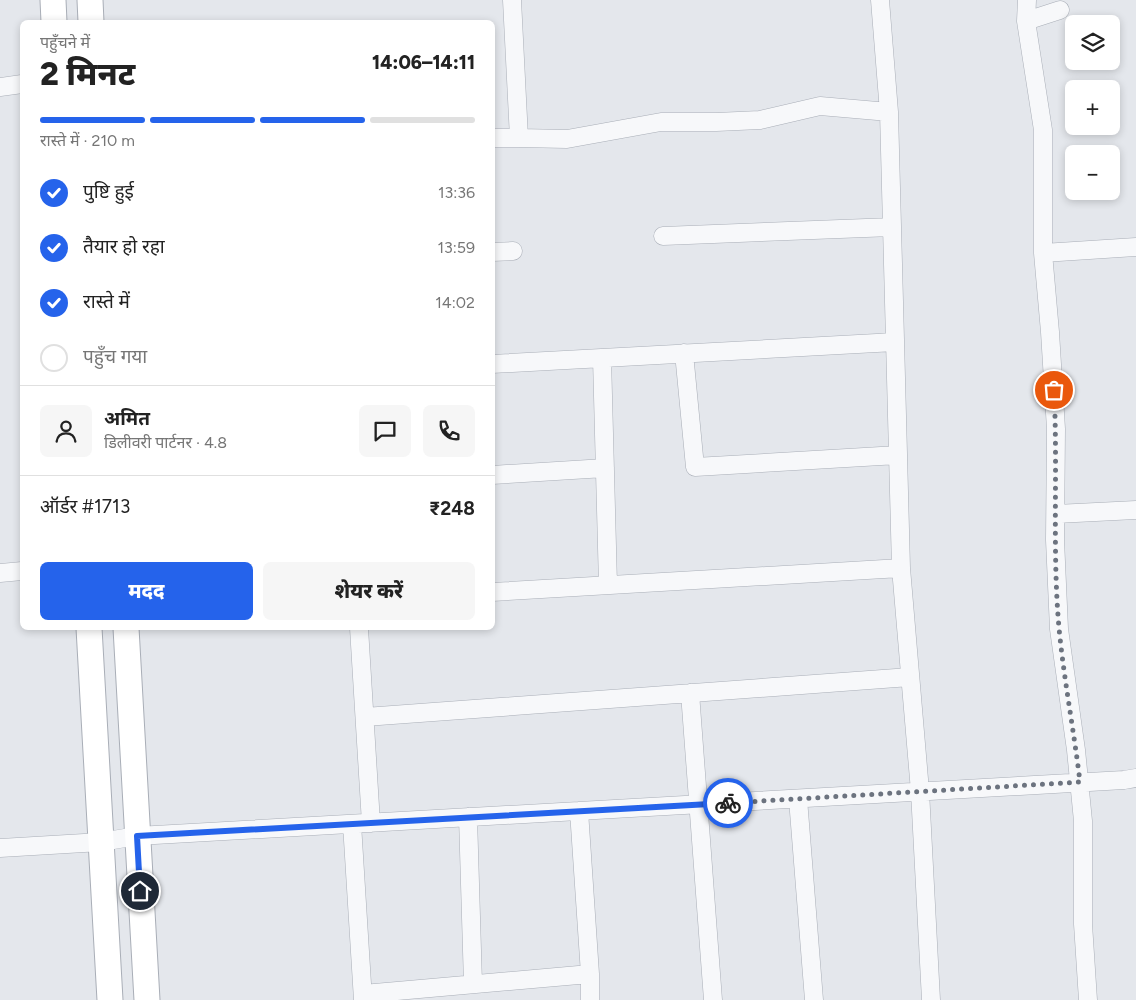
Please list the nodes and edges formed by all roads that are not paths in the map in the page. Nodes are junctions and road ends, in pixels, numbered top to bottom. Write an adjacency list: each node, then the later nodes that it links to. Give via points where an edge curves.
1 (53, 0): 7 (street)
2 (90, 0): 8 (street)
3 (512, 0): 14 (street)
4 (880, 0): 12 (street)
5 (1027, 0): 9 (street)
6 (1060, 10): 9 (street)
7 (54, 20)
8 (91, 20)
9 (1026, 21): 20 (street, via 1043,130)
10 (20, 84): 11 (street)
11 (0, 87)
12 (889, 112): 14 (street, via 820,106 760,120 661,122 567,139); 15 (street)
13 (495, 138): 14 (street)
14 (519, 138)
15 (892, 227): 16 (street); 21 (street)
16 (663, 236)
17 (1136, 247): 20 (street)
18 (513, 251): 19 (street)
19 (495, 252)
20 (1042, 253): 29 (street, via 1056,429)
21 (895, 342): 22 (street); 25 (street)
22 (684, 353): 23 (street); 25 (street, via 695,467)
23 (602, 358): 24 (street); 26 (street)
24 (495, 364)
25 (898, 455): 30 (street)
26 (605, 468): 27 (street); 33 (street)
27 (495, 475)
28 (1136, 510): 29 (street)
29 (1056, 514): 44 (street, via 1059,628)
30 (901, 568): 33 (street); 38 (street)
31 (20, 571): 32 (street)
32 (0, 573)
33 (608, 585): 34 (street)
34 (495, 592)
35 (89, 630): 42 (street)
36 (126, 630): 41 (street)
37 (359, 630): 40 (street)
38 (910, 677): 39 (street); 45 (street)
39 (690, 693): 40 (street); 47 (street)
40 (364, 717): 50 (street)
41 (131, 720): 42 (street); 52 (street)
42 (94, 721): 53 (street)
43 (1136, 778): 44 (street)
44 (1080, 782): 45 (street); 64 (street)
45 (920, 792): 46 (street); 63 (street)
46 (798, 799): 47 (street); 62 (street)
47 (699, 804): 48 (street); 61 (street)
48 (579, 811): 49 (street); 55 (street)
49 (468, 817): 50 (street); 56 (street)
50 (371, 823): 51 (street)
51 (352, 824): 52 (street); 57 (street)
52 (137, 836): 53 (street); 59 (street)
53 (101, 842): 54 (street); 58 (street)
54 (0, 848)
55 (590, 974): 56 (street); 60 (street)
56 (473, 984): 57 (street)
57 (363, 997)
58 (110, 1000)
59 (147, 1000)
60 (590, 1000)
61 (713, 1000)
62 (814, 1000)
63 (932, 1000)
64 (1088, 1000)

